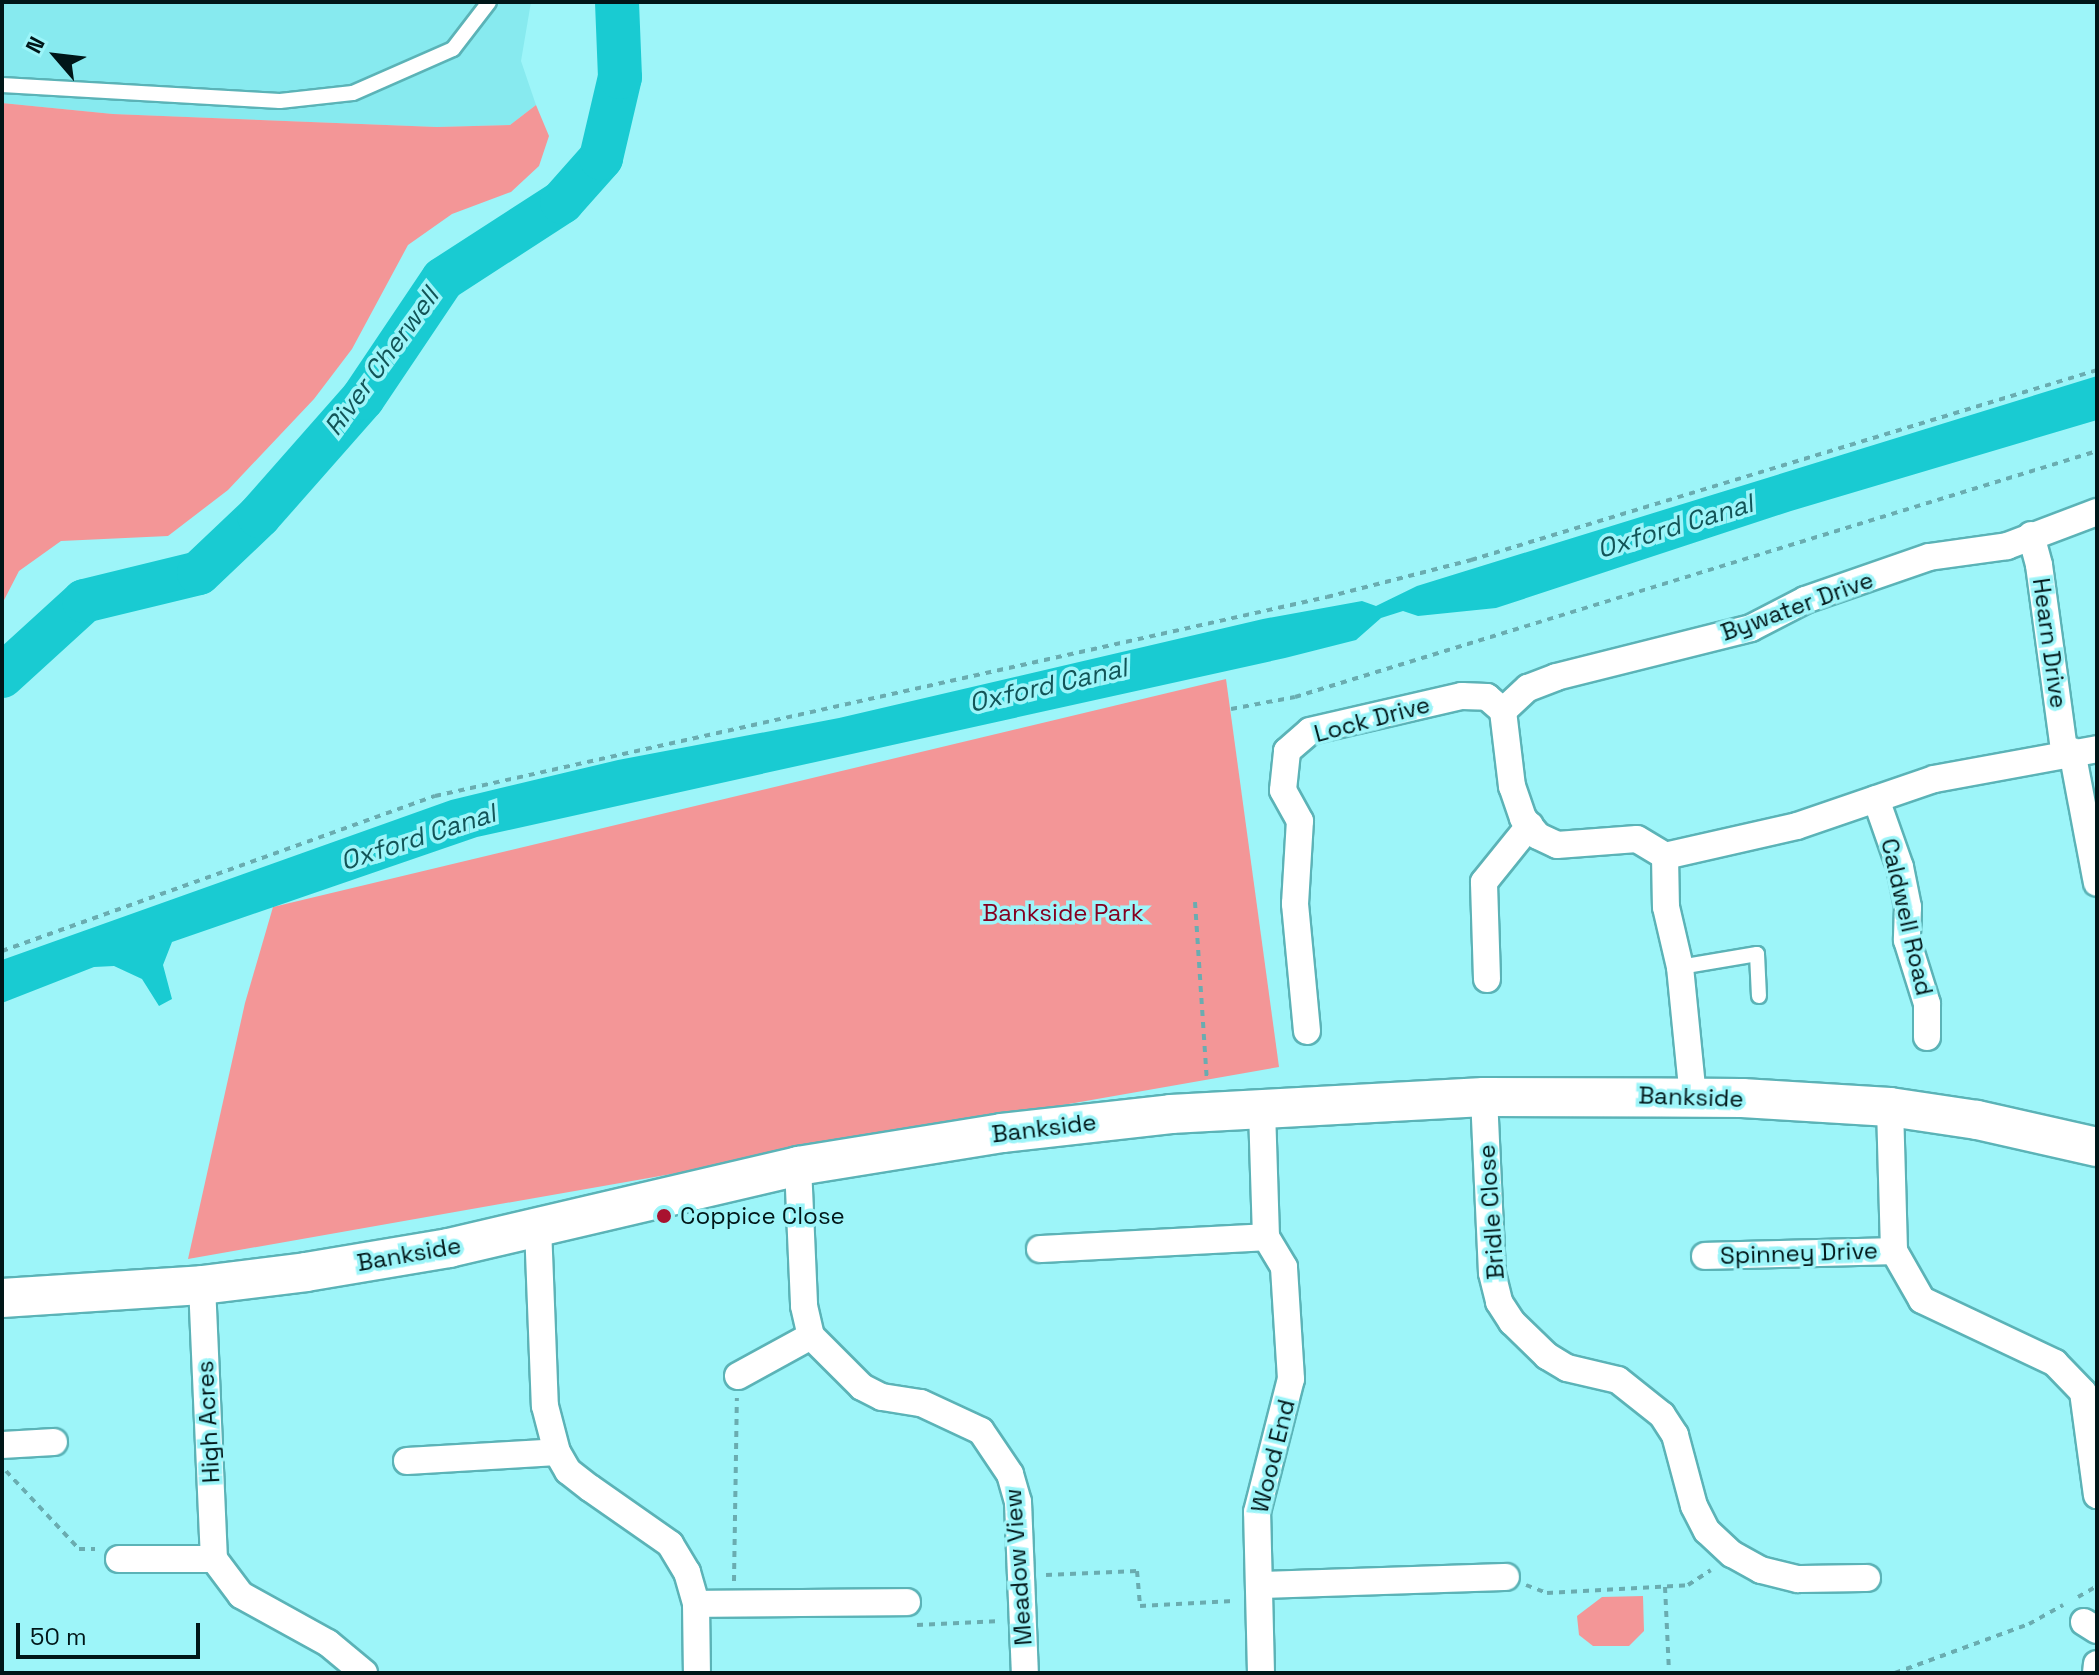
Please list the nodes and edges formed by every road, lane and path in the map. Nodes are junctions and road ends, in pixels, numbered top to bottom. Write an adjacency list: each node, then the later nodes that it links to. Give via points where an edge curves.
1 (489, 2): 2 (lane, via 453,49 353,93 280,101)
2 (2, 85)
3 (2097, 370): 15 (path, via 1471,560 1327,597 435,796)
4 (2097, 451): 7 (path, via 1295,697)
5 (2097, 512): 6 (street, Bywater Drive)
6 (2031, 535): 8 (street, Bywater Drive, via 2007,546 1929,557 1805,600 1751,628 1556,677 1528,688); 9 (street, Hearn Drive)
7 (1231, 709)
8 (1503, 711): 11 (street, via 1512,786); 19 (street, Lock Drive, via 1487,697 1462,696 1310,731 1287,751 1283,790 1300,821 1295,904)
9 (2077, 750): 10 (street, via 1934,779); 13 (street, Hearn Drive)
10 (1876, 799): 12 (street, via 1797,826); 20 (street, Caldwell Road, via 1903,880 1907,940 1927,1004)
11 (1530, 825): 12 (street, via 1557,845 1637,839); 17 (street, via 1484,882)
12 (1658, 852): 16 (street)
13 (2097, 883)
14 (1195, 902): 21 (path)
15 (2, 951)
16 (1680, 967): 18 (lane, via 1757,954); 23 (street)
17 (1487, 979)
18 (1759, 996)
19 (1307, 1031)
20 (1927, 1037)
21 (1207, 1088)
22 (1484, 1097): 23 (street, Bankside); 25 (street, Bankside); 43 (street, Bridle Close, via 1492,1273 1499,1302 1547,1356 1567,1368 1618,1380 1662,1415 1675,1435 1694,1506 1707,1531)
23 (1693, 1097): 24 (street, Bankside)
24 (1890, 1107): 26 (street, Bankside); 31 (street, Spinney Drive)
25 (1262, 1110): 27 (street, Bankside, via 1080,1122); 29 (street, Wood End)
26 (2097, 1147)
27 (798, 1166): 28 (street, Bankside); 35 (street, via 804,1306)
28 (538, 1227): 33 (street, Bankside, via 449,1248); 39 (street, via 545,1406)
29 (1266, 1237): 30 (street); 51 (street, Wood End, via 1284,1267 1291,1379 1257,1512)
30 (1040, 1249)
31 (1894, 1251): 32 (street, Spinney Drive); 42 (street, Spinney Drive, via 1922,1300 2055,1363 2083,1392)
32 (1705, 1256)
33 (202, 1285): 34 (street, Bankside); 45 (street, High Acres)
34 (2, 1298)
35 (811, 1336): 36 (street); 46 (street, Meadow View, via 862,1387 882,1397 921,1403 981,1431 1010,1474 1018,1502)
36 (738, 1376): 54 (path)
37 (54, 1442): 38 (street)
38 (2, 1445)
39 (557, 1452): 40 (street); 53 (street, via 568,1471 670,1544 687,1572)
40 (407, 1461)
41 (2, 1466): 44 (path, via 79,1549 109,1549)
42 (2097, 1495)
43 (1732, 1554): 48 (street, Bridle Close, via 1761,1570 1798,1579); 50 (path, via 1688,1585)
44 (119, 1559): 45 (street)
45 (214, 1559): 57 (street, via 241,1595 328,1643)
46 (1019, 1576): 51 (path, via 1137,1571 1140,1606); 55 (street, Meadow View)
47 (1506, 1577): 50 (path, via 1547,1593); 51 (street)
48 (1867, 1578)
49 (2097, 1586): 62 (path, via 2029,1624)
50 (1665, 1587): 61 (path)
51 (1260, 1592): 60 (street, Wood End)
52 (907, 1602): 54 (street); 55 (path, via 915,1625)
53 (696, 1604): 54 (street); 58 (street)
54 (734, 1604)
55 (1023, 1621): 59 (street, Meadow View)
56 (2097, 1664): 63 (street)
57 (364, 1673)
58 (697, 1673)
59 (1025, 1673)
60 (1261, 1673)
61 (1669, 1673)
62 (1895, 1673)
63 (2096, 1673)

